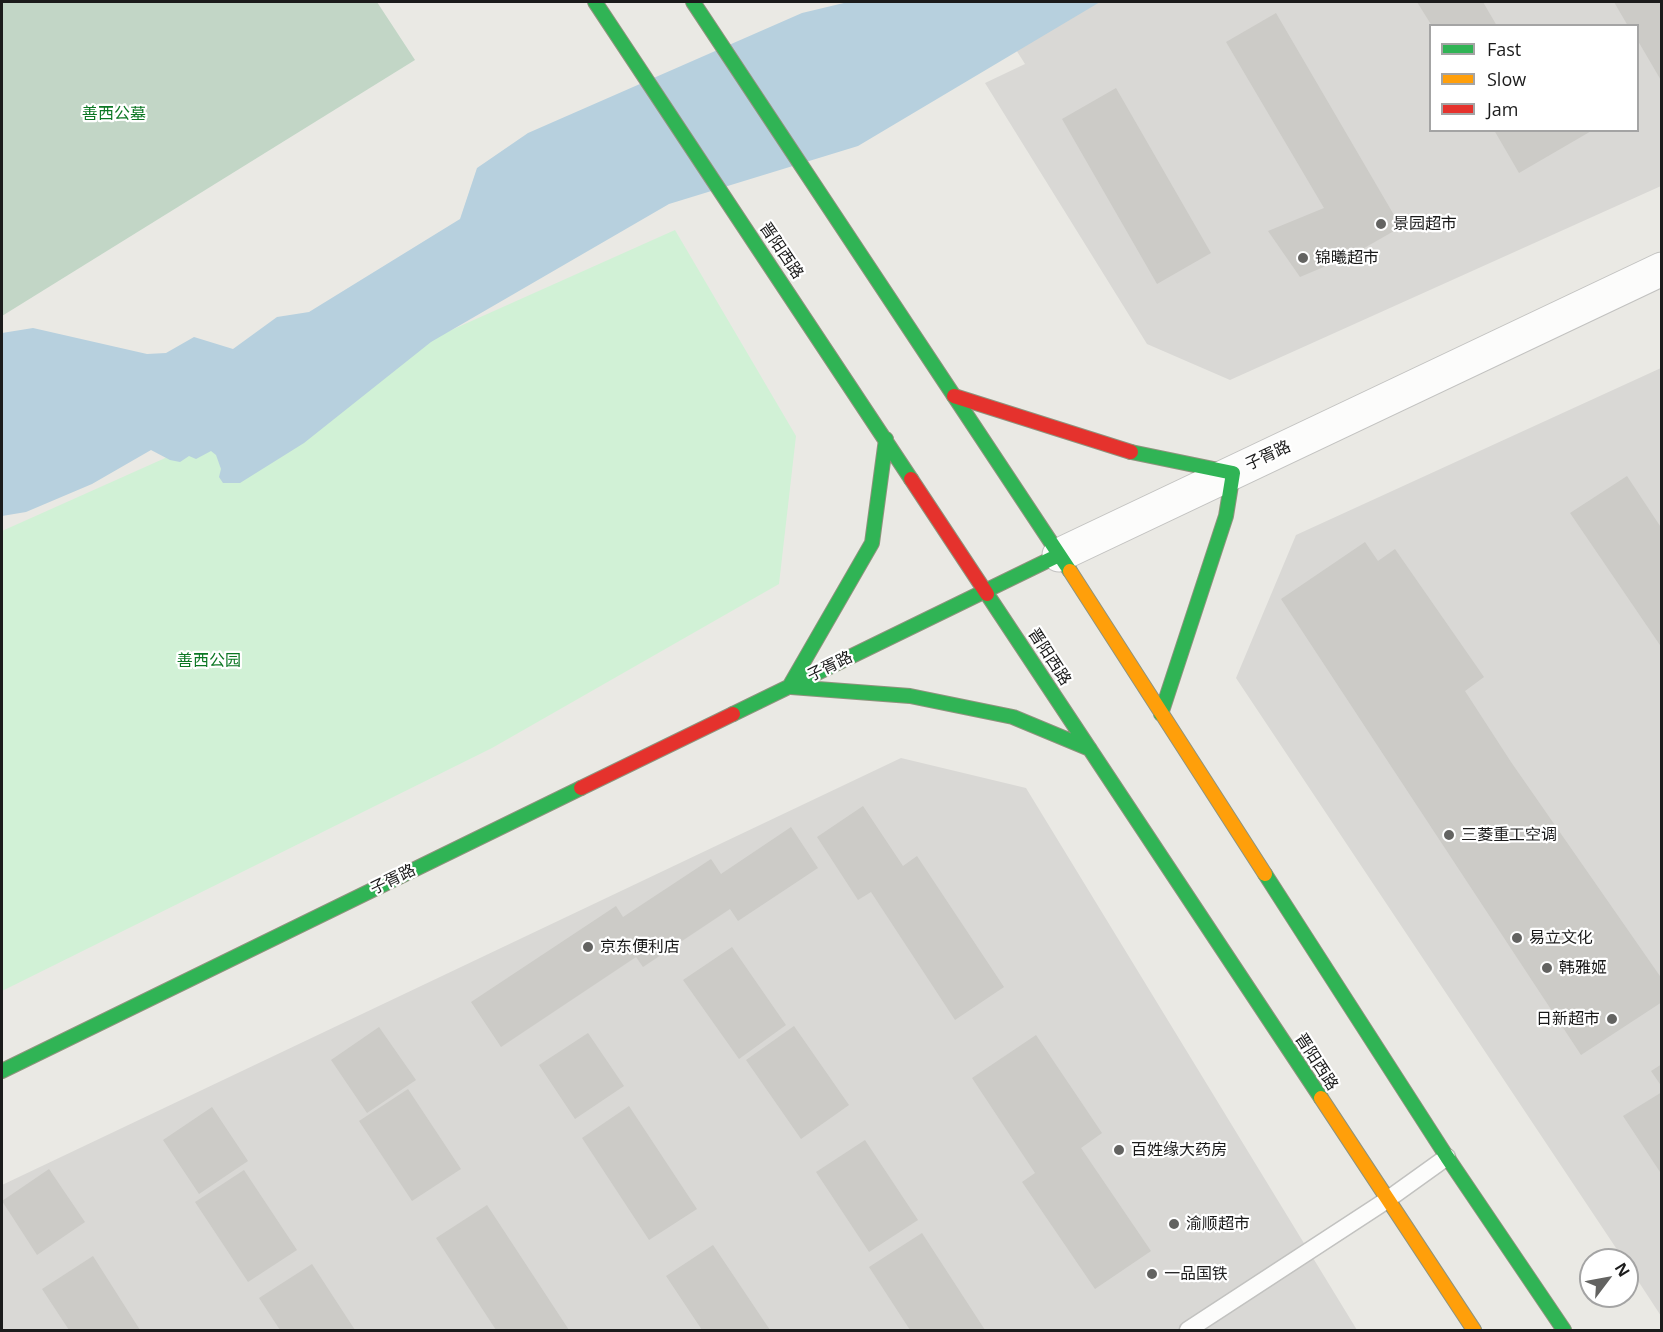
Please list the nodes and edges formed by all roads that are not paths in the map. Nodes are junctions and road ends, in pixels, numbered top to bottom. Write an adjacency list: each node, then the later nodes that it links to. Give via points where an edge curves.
1 (595, 2): 5 (main road, 晋阳西路)
2 (693, 2): 4 (main road)
3 (1662, 269): 6 (street, 子胥路)
4 (954, 396): 6 (main road, via 1125,451); 7 (main road)
5 (885, 439): 8 (main road, 晋阳西路); 9 (main road, via 872,543)
6 (1233, 473): 7 (street, 子胥路); 10 (main road, via 1226,516)
7 (1059, 555): 8 (main road, 子胥路); 10 (main road)
8 (986, 591): 9 (main road, 子胥路); 11 (main road, 晋阳西路)
9 (789, 687): 11 (main road, via 910,696 1013,717); 12 (main road, 子胥路)
10 (1161, 714): 13 (main road)
11 (1090, 749): 14 (main road, 晋阳西路)
12 (2, 1071)
13 (1447, 1157): 14 (lane); 17 (main road)
14 (1388, 1200): 15 (lane); 16 (main road, 晋阳西路)
15 (1188, 1330)
16 (1474, 1330)
17 (1564, 1330)

